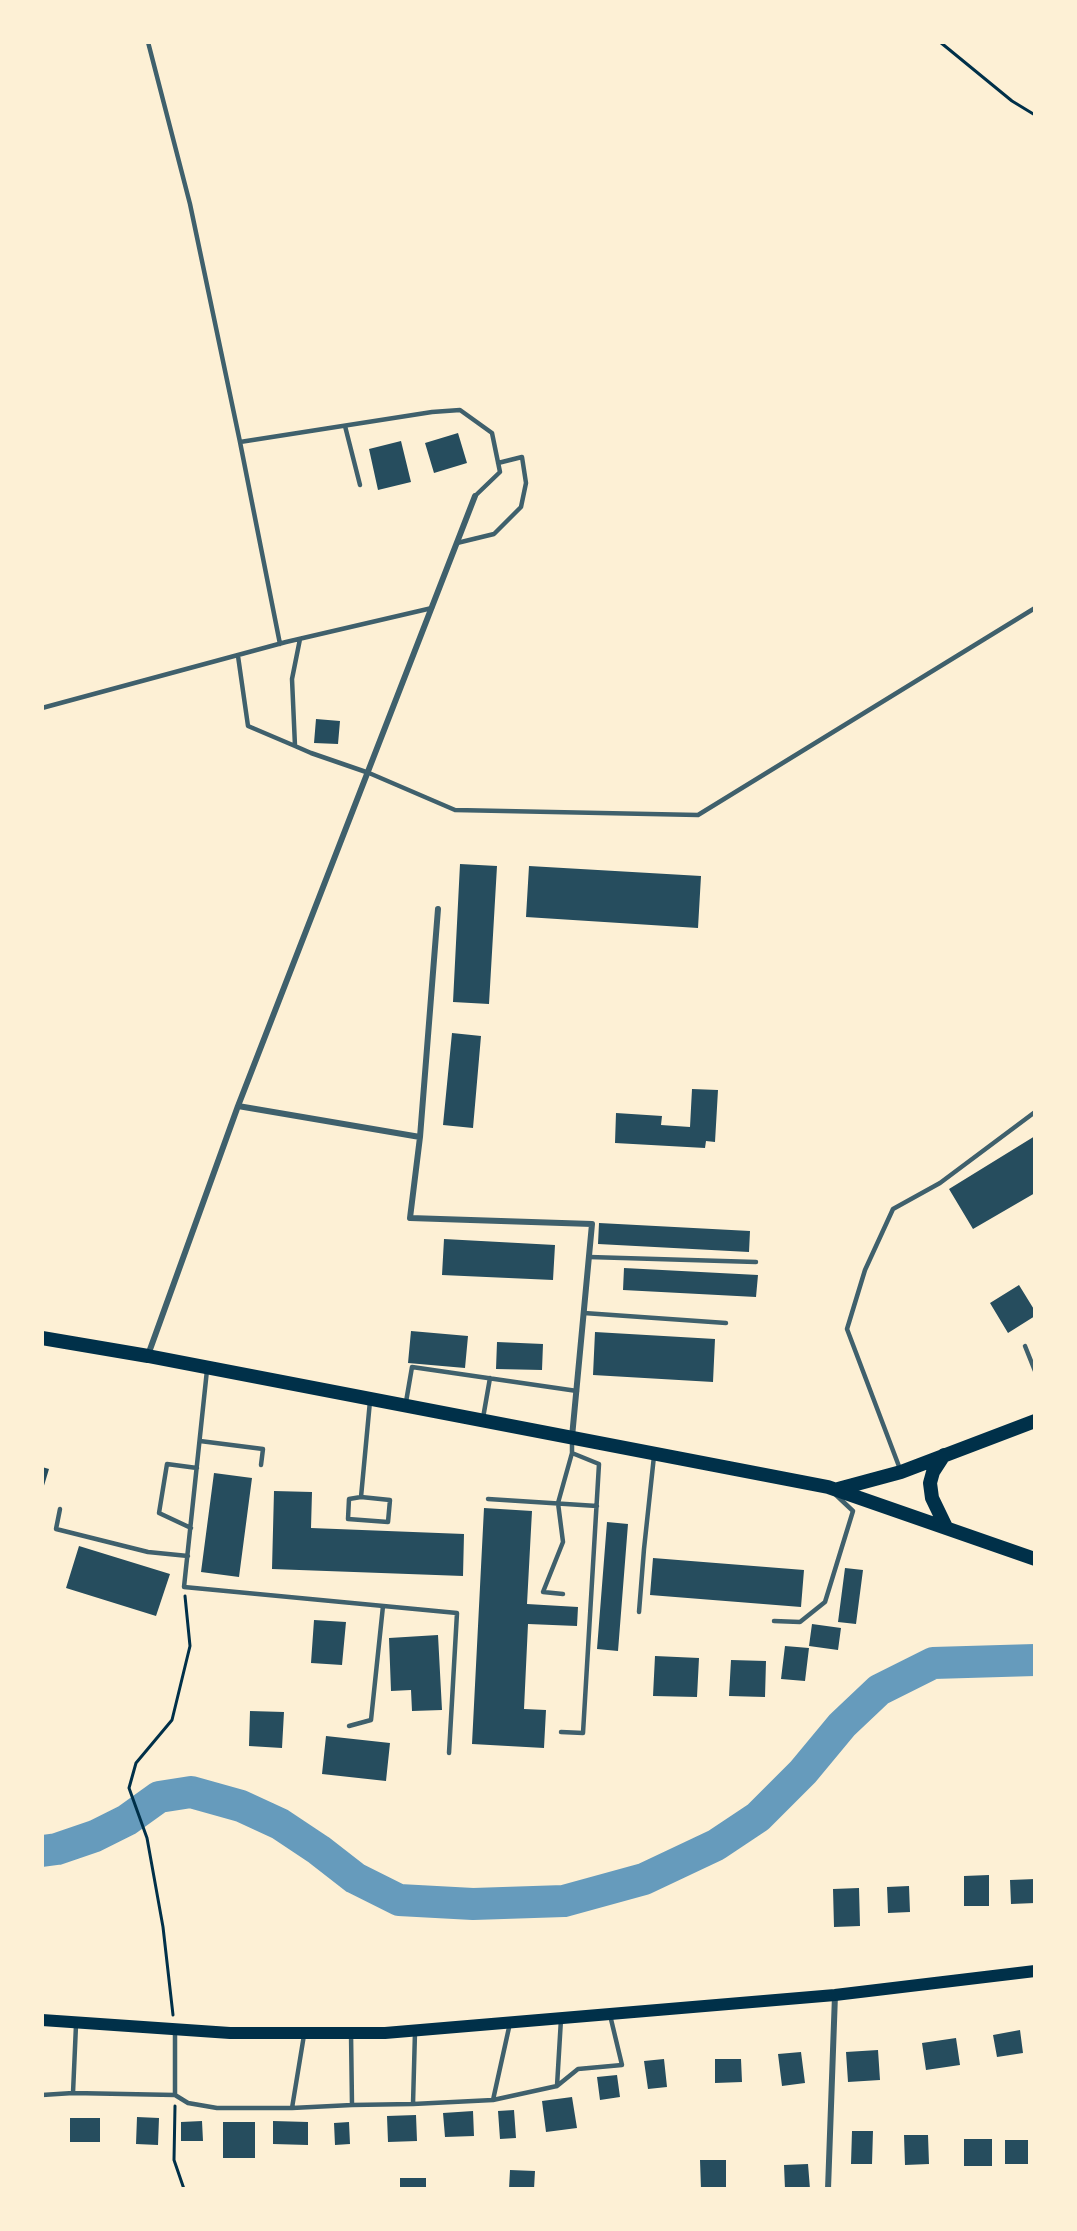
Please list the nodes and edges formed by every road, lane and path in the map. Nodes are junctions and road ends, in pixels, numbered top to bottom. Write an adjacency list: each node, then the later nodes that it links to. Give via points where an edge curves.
1 (148, 42): 5 (lane, via 190,204)
2 (940, 42): 3 (path)
3 (1035, 115)
4 (345, 426): 5 (lane); 6 (lane, via 460,410 492,433); 7 (lane)
5 (240, 442): 13 (lane)
6 (498, 463): 8 (lane, via 500,472); 9 (lane, via 522,457 526,483 521,507 494,534)
7 (360, 485)
8 (475, 496): 9 (street)
9 (457, 543): 10 (street)
10 (432, 608): 12 (lane); 17 (street)
11 (1035, 608): 17 (lane, via 698,814 455,810)
12 (300, 639): 13 (lane); 16 (lane, via 292,679)
13 (280, 644): 14 (lane)
14 (238, 656): 15 (lane); 16 (lane, via 248,726)
15 (42, 708)
16 (295, 746): 17 (lane)
17 (369, 773): 19 (street)
18 (438, 909): 21 (street)
19 (238, 1106): 21 (street); 28 (street)
20 (1035, 1112): 44 (lane, via 940,1183 893,1209 865,1270 847,1329)
21 (420, 1137): 22 (street, via 410,1218 592,1224)
22 (589, 1257): 23 (lane); 24 (street)
23 (756, 1262)
24 (584, 1313): 25 (lane); 32 (street)
25 (726, 1323)
26 (42, 1338): 28 (main road)
27 (1025, 1346): 30 (lane)
28 (148, 1356): 29 (main road)
29 (207, 1367): 33 (main road); 38 (lane)
30 (1035, 1371)
31 (490, 1378): 32 (lane); 34 (lane, via 412,1367); 35 (lane)
32 (576, 1391): 37 (street)
33 (370, 1399): 34 (main road); 46 (lane)
34 (406, 1406): 35 (main road)
35 (483, 1421): 37 (main road)
36 (1035, 1421): 41 (main road)
37 (572, 1438): 39 (lane); 40 (main road)
38 (200, 1441): 42 (lane, via 264,1449); 43 (lane)
39 (572, 1453): 48 (lane); 49 (lane, via 599,1464)
40 (655, 1453): 45 (main road); 58 (lane)
41 (944, 1455): 44 (main road); 51 (main road, via 930,1483 932,1498)
42 (261, 1465)
43 (197, 1468): 52 (lane); 52 (lane, via 167,1464 159,1513)
44 (901, 1472): 45 (main road)
45 (833, 1488): 51 (main road); 59 (lane, via 853,1511 825,1602 800,1622)
46 (361, 1497): 46 (lane, via 350,1499 348,1519 388,1522 390,1500)
47 (488, 1500): 48 (lane)
48 (558, 1503): 49 (lane); 56 (lane, via 563,1542 543,1592)
49 (597, 1506): 61 (lane, via 583,1733)
50 (60, 1509): 53 (lane, via 56,1529 148,1552)
51 (946, 1527): 54 (main road)
52 (191, 1528): 53 (lane)
53 (188, 1556): 55 (lane)
54 (1035, 1559)
55 (184, 1587): 57 (lane); 70 (path, via 190,1646 172,1720 136,1763 129,1788 147,1838)
56 (563, 1594)
57 (383, 1606): 60 (lane, via 371,1720); 62 (lane, via 457,1613)
58 (639, 1612)
59 (774, 1621)
60 (349, 1726)
61 (561, 1732)
62 (449, 1753)
63 (1035, 1971): 64 (main road)
64 (835, 1995): 65 (main road); 83 (street)
65 (610, 2014): 66 (main road); 74 (lane, via 622,2065 578,2069)
66 (561, 2018): 69 (main road); 74 (lane)
67 (42, 2020): 68 (main road)
68 (77, 2022): 70 (main road); 75 (lane)
69 (510, 2022): 71 (main road); 78 (lane)
70 (175, 2029): 72 (main road); 77 (lane)
71 (415, 2031): 73 (main road); 80 (lane)
72 (305, 2033): 73 (main road); 81 (lane)
73 (351, 2033): 79 (lane)
74 (557, 2086): 78 (lane)
75 (73, 2093): 76 (lane); 77 (lane)
76 (42, 2095)
77 (175, 2095): 81 (lane, via 188,2103 217,2109); 82 (path, via 174,2160)
78 (493, 2100): 80 (lane)
79 (352, 2104): 80 (lane); 81 (lane)
80 (413, 2104)
81 (292, 2108)
82 (184, 2189)
83 (828, 2189)

